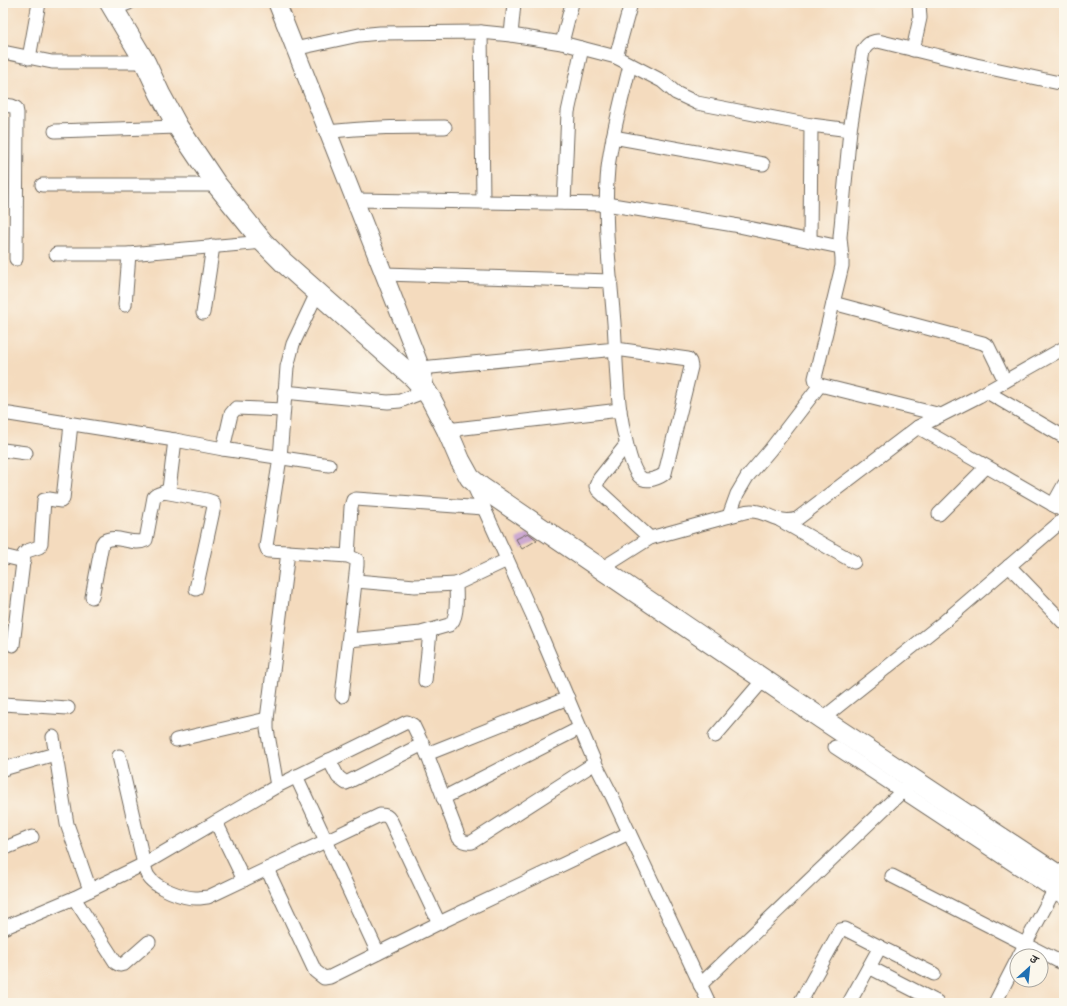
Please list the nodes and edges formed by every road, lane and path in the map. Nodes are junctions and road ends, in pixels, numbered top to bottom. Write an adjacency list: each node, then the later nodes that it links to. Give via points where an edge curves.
1 (39, 3): 16 (street)
2 (277, 3): 11 (main road)
3 (514, 3): 9 (street)
4 (572, 3): 10 (street)
5 (631, 3): 15 (street)
6 (919, 3): 13 (street, via 920,18)
7 (117, 5): 17 (highway)
8 (481, 32): 9 (street); 11 (street, via 380,33); 32 (street)
9 (511, 35): 10 (street)
10 (562, 43): 12 (street)
11 (294, 48): 26 (main road)
12 (582, 48): 15 (street); 33 (street, via 568,112)
13 (913, 50): 19 (street); 24 (street, via 878,41 865,47)
14 (3, 52): 16 (street)
15 (616, 57): 18 (street)
16 (29, 58): 17 (street, via 52,62)
17 (145, 62): 22 (highway)
18 (630, 65): 21 (street, via 697,103); 27 (street)
19 (1064, 84)
20 (3, 105): 41 (street, via 16,108 17,113)
21 (811, 125): 24 (street); 35 (street)
22 (178, 127): 25 (street); 30 (highway)
23 (445, 127): 26 (street, via 374,128)
24 (850, 130): 38 (street)
25 (55, 131)
26 (327, 132): 31 (main road)
27 (613, 137): 28 (street); 34 (street)
28 (763, 164)
29 (42, 185): 30 (street)
30 (217, 185): 36 (highway)
31 (354, 200): 32 (street); 42 (main road)
32 (483, 202): 33 (street)
33 (564, 203): 34 (street)
34 (606, 204): 35 (street, via 734,225); 43 (street)
35 (810, 241): 38 (street)
36 (263, 242): 37 (street); 44 (highway)
37 (213, 246): 40 (street); 47 (street)
38 (840, 247): 45 (street, via 842,266)
39 (56, 254): 40 (street)
40 (129, 254): 46 (street)
41 (16, 259)
42 (384, 274): 43 (street); 50 (main road)
43 (611, 281): 49 (street)
44 (317, 292): 53 (highway); 54 (street, via 289,357)
45 (832, 303): 51 (street, via 983,343 988,346); 52 (street, via 815,378)
46 (125, 305)
47 (203, 313)
48 (1064, 348): 51 (street)
49 (616, 349): 50 (street); 57 (street); 65 (street, via 688,359 691,367 665,473 647,480 640,477)
50 (421, 368): 53 (main road)
51 (1005, 381): 55 (street)
52 (820, 385): 59 (street); 78 (street, via 747,477)
53 (426, 391): 54 (street, via 400,401 388,402); 62 (highway)
54 (284, 392): 56 (street)
55 (987, 392): 59 (street); 63 (street)
56 (283, 410): 66 (street, via 236,408 231,414); 69 (street)
57 (620, 410): 62 (street); 65 (street)
58 (3, 413): 60 (street)
59 (941, 415): 61 (street)
60 (71, 424): 64 (street); 86 (street, via 63,499 44,500 41,543 39,547 24,554)
61 (918, 427): 71 (street); 80 (street, via 797,519)
62 (447, 430): 72 (highway)
63 (1064, 437)
64 (175, 440): 66 (street); 74 (street, via 169,485)
65 (626, 445): 81 (street, via 596,486)
66 (224, 449): 69 (street)
67 (3, 450): 68 (street)
68 (26, 454)
69 (280, 458): 70 (street); 82 (street, via 266,546 271,552)
70 (329, 465)
71 (986, 466): 76 (street); 77 (street)
72 (470, 478): 75 (street); 89 (highway)
73 (1064, 485): 76 (street)
74 (164, 492): 92 (street, via 213,502); 93 (street, via 154,497 146,540 139,542 111,538 104,541)
75 (484, 508): 84 (street, via 353,500); 85 (street)
76 (1058, 508)
77 (939, 514)
78 (729, 516): 80 (street, via 751,511); 81 (street)
79 (1064, 519): 88 (street)
80 (780, 520): 87 (street)
81 (650, 538): 89 (street)
82 (288, 552): 84 (street); 104 (street)
83 (3, 556): 86 (street)
84 (348, 556): 90 (street, via 357,560)
85 (507, 560): 91 (street); 101 (street)
86 (24, 561): 97 (street)
87 (854, 562)
88 (1009, 566): 94 (street); 105 (street, via 945,621)
89 (601, 569): 98 (highway)
90 (356, 581): 91 (street, via 415,586); 96 (street)
91 (456, 584): 95 (street, via 454,620 449,625)
92 (196, 589)
93 (92, 597)
94 (1064, 623)
95 (430, 632): 96 (street); 99 (street)
96 (349, 640): 100 (street)
97 (13, 645)
98 (764, 679): 105 (highway); 107 (street)
99 (424, 682)
100 (342, 696)
101 (568, 698): 106 (street); 111 (street)
102 (3, 704): 103 (street)
103 (68, 708)
104 (267, 719): 109 (street); 118 (street)
105 (822, 719): 119 (highway)
106 (580, 728): 115 (street); 120 (street)
107 (715, 736)
108 (53, 737): 112 (street)
109 (176, 740)
110 (835, 747): 119 (street)
111 (425, 749): 114 (street, via 346,783 338,777); 114 (street, via 413,724 407,722); 120 (street)
112 (55, 754): 116 (street); 131 (street, via 67,824)
113 (119, 756): 126 (street)
114 (329, 760): 117 (street)
115 (595, 763): 120 (street, via 472,842 458,838); 122 (street)
116 (3, 769)
117 (296, 776): 118 (street); 124 (street)
118 (277, 786): 121 (street)
119 (908, 786): 130 (highway); 145 (street)
120 (443, 798)
121 (216, 822): 126 (street); 129 (street)
122 (629, 833): 133 (street); 145 (street)
123 (32, 837): 125 (street)
124 (326, 841): 127 (street); 133 (street, via 380,815 389,817); 139 (street)
125 (3, 849)
126 (144, 864): 129 (street, via 148,876 154,882 188,897 208,897); 131 (street)
127 (267, 869): 129 (street); 139 (street, via 319,976 330,977)
128 (892, 876): 137 (street)
129 (244, 880)
130 (1061, 887): 138 (street)
131 (90, 890): 132 (street)
132 (74, 898): 134 (street); 135 (street, via 116,963 124,964)
133 (439, 923): 139 (street)
134 (3, 928)
135 (149, 942)
136 (880, 947): 142 (street); 143 (street); 146 (street, via 850,931 840,930)
137 (1018, 948)
138 (1023, 948)
139 (378, 953)
140 (1049, 959): 141 (street)
141 (1064, 964)
142 (869, 967): 147 (street); 149 (street)
143 (934, 974)
144 (1009, 976): 150 (street)
145 (700, 985): 148 (street)
146 (801, 1001)
147 (937, 1002)
148 (709, 1003)
149 (849, 1003)
150 (995, 1003)

